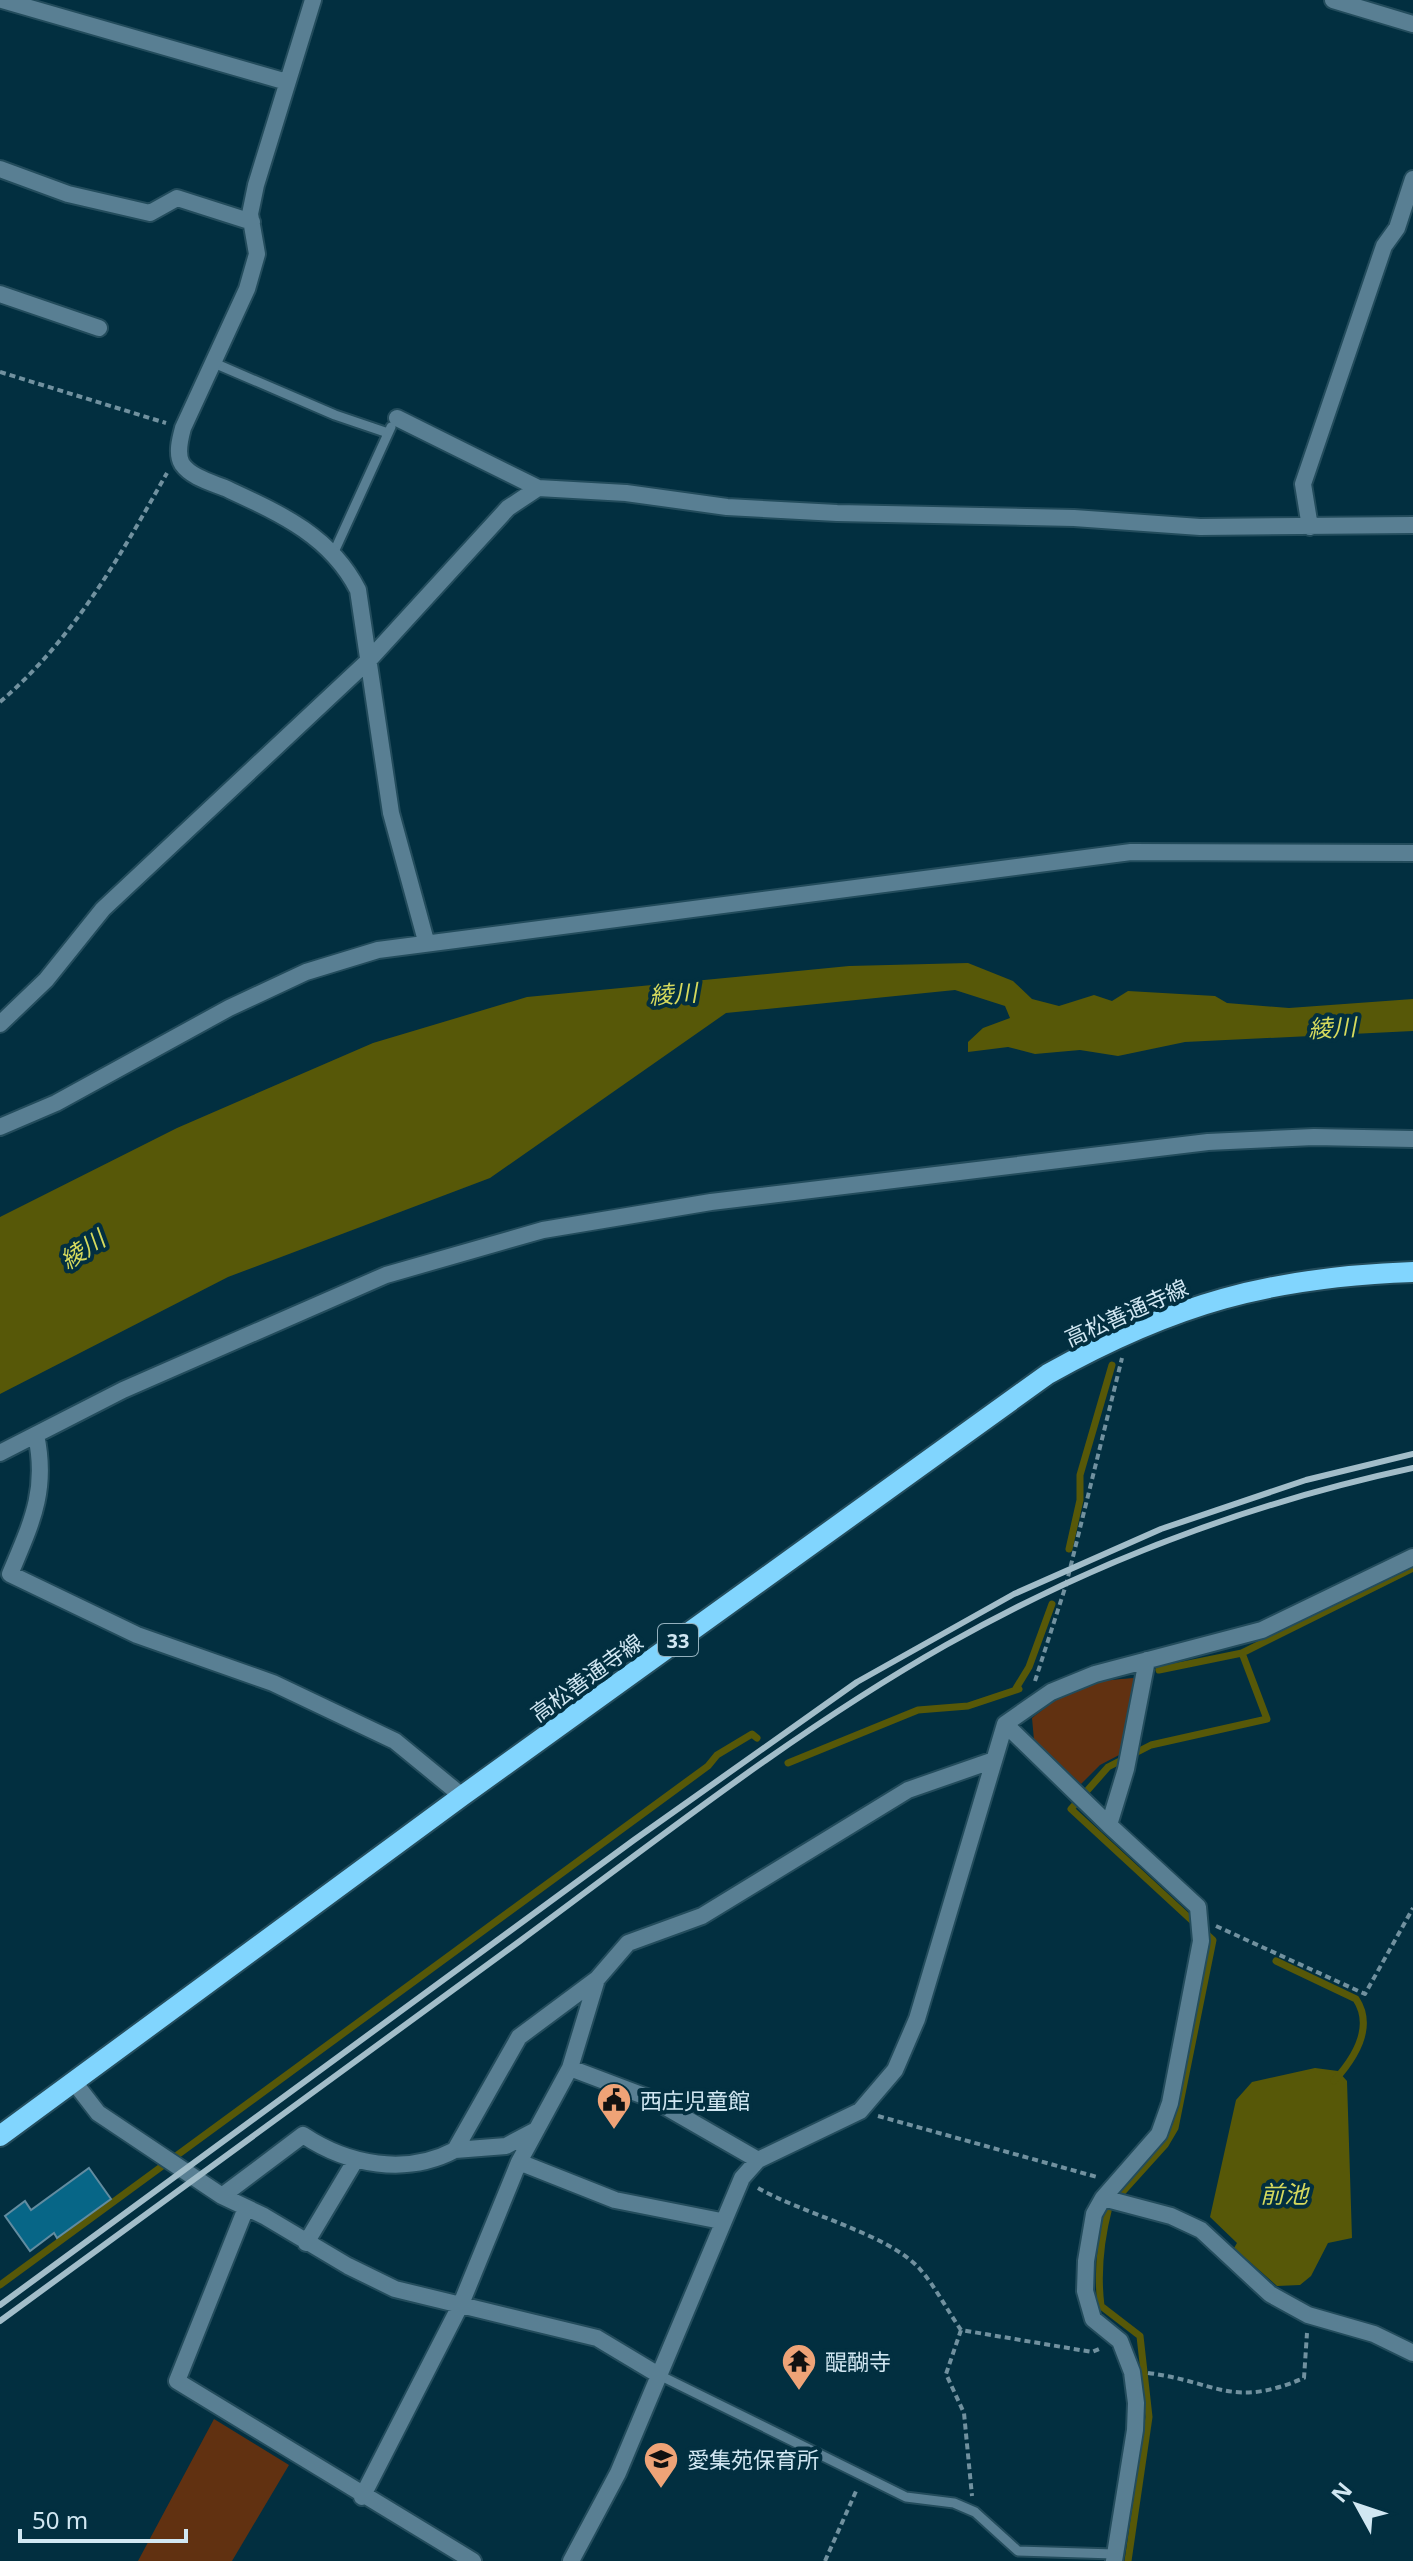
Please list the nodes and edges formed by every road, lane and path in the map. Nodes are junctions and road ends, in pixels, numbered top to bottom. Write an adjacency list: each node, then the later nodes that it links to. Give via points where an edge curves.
1 (2, 0): 5 (street)
2 (313, 0): 5 (street)
3 (1333, 0): 4 (street)
4 (1413, 24)
5 (287, 82): 8 (street, via 256,185)
6 (0, 169): 8 (street, via 68,194 150,213 177,198)
7 (1413, 179): 19 (street, via 1397,228 1384,246 1303,484)
8 (252, 222): 11 (street, via 254,266)
9 (0, 294): 10 (street)
10 (99, 328)
11 (214, 363): 14 (street); 15 (lane)
12 (0, 372): 14 (path)
13 (397, 418): 15 (lane); 17 (street)
14 (183, 428): 16 (street)
15 (388, 433): 20 (lane)
16 (180, 462): 20 (street, via 191,473 309,531); 22 (path, via 168,471 71,629)
17 (538, 488): 19 (street, via 837,513); 21 (street, via 508,508)
18 (1413, 525): 19 (street)
19 (1310, 527)
20 (334, 552): 21 (street, via 358,590)
21 (369, 660): 24 (street, via 391,813); 25 (street, via 145,867)
22 (0, 702)
23 (1413, 853): 24 (street, via 1131,852)
24 (426, 941): 26 (street, via 306,972)
25 (0, 1024)
26 (0, 1127)
27 (1413, 1139): 30 (street, via 1208,1142 711,1202 543,1230 386,1275 123,1390)
28 (1413, 1272): 29 (main road, 高松善通寺線 / 33, via 1267,1285)
29 (1123, 1335): 34 (path, via 1122,1361 1066,1585 1038,1664); 37 (main road, 高松善通寺線 / 33, via 1048,1374)
30 (36, 1435): 31 (street); 37 (street, via 42,1463 37,1510 10,1574 137,1635 273,1683 395,1741)
31 (0, 1453)
32 (1413, 1557): 33 (street, via 1262,1630)
33 (1147, 1660): 34 (street, via 1095,1674); 38 (street)
34 (1032, 1703): 35 (street)
35 (1005, 1724): 36 (street); 38 (street)
36 (994, 1760): 41 (street, via 908,1790 702,1916 628,1943); 44 (street, via 917,2019 895,2070)
37 (462, 1796): 43 (main road, 高松善通寺線 / 33)
38 (1109, 1825): 40 (street)
39 (1413, 1908): 40 (path, via 1365,1994)
40 (1200, 1915): 52 (street, via 1201,1941 1170,2103 1159,2134)
41 (597, 1979): 42 (street); 47 (street, via 519,2037)
42 (570, 2068): 45 (street); 48 (street, via 652,2099)
43 (74, 2082): 46 (main road, 高松善通寺線 / 33); 53 (street, via 98,2113)
44 (860, 2111): 48 (street); 52 (path)
45 (536, 2130): 47 (street, via 506,2146); 50 (street)
46 (0, 2136)
47 (455, 2150): 49 (street, via 405,2165)
48 (758, 2160): 51 (street)
49 (355, 2161): 53 (street, via 303,2135); 57 (street)
50 (519, 2162): 56 (street, via 615,2200); 58 (street)
51 (742, 2178): 56 (street); 60 (path, via 781,2201 897,2250 919,2268)
52 (1114, 2181): 54 (street)
53 (222, 2196): 55 (street)
54 (1111, 2201): 59 (street, via 1171,2216 1201,2230 1270,2294); 61 (street, via 1094,2214 1085,2291 1093,2319)
55 (246, 2208): 57 (street); 66 (street, via 177,2381)
56 (721, 2221): 64 (street)
57 (306, 2243): 58 (street, via 395,2289)
58 (461, 2304): 64 (street, via 597,2338); 66 (street)
59 (1308, 2315): 62 (street, via 1374,2334); 63 (path, via 1304,2378 1270,2393 1233,2395)
60 (961, 2330): 61 (path, via 1092,2352); 67 (path, via 946,2374 964,2413)
61 (1120, 2341): 68 (street, via 1136,2403)
62 (1413, 2353)
63 (1152, 2373)
64 (657, 2374): 65 (lane); 70 (street, via 618,2473)
65 (863, 2476): 67 (lane, via 906,2497 954,2503); 71 (path)
66 (362, 2497): 69 (street)
67 (975, 2512): 68 (lane, via 1018,2551)
68 (1114, 2558)
69 (473, 2561)
70 (571, 2561)
71 (825, 2561)

